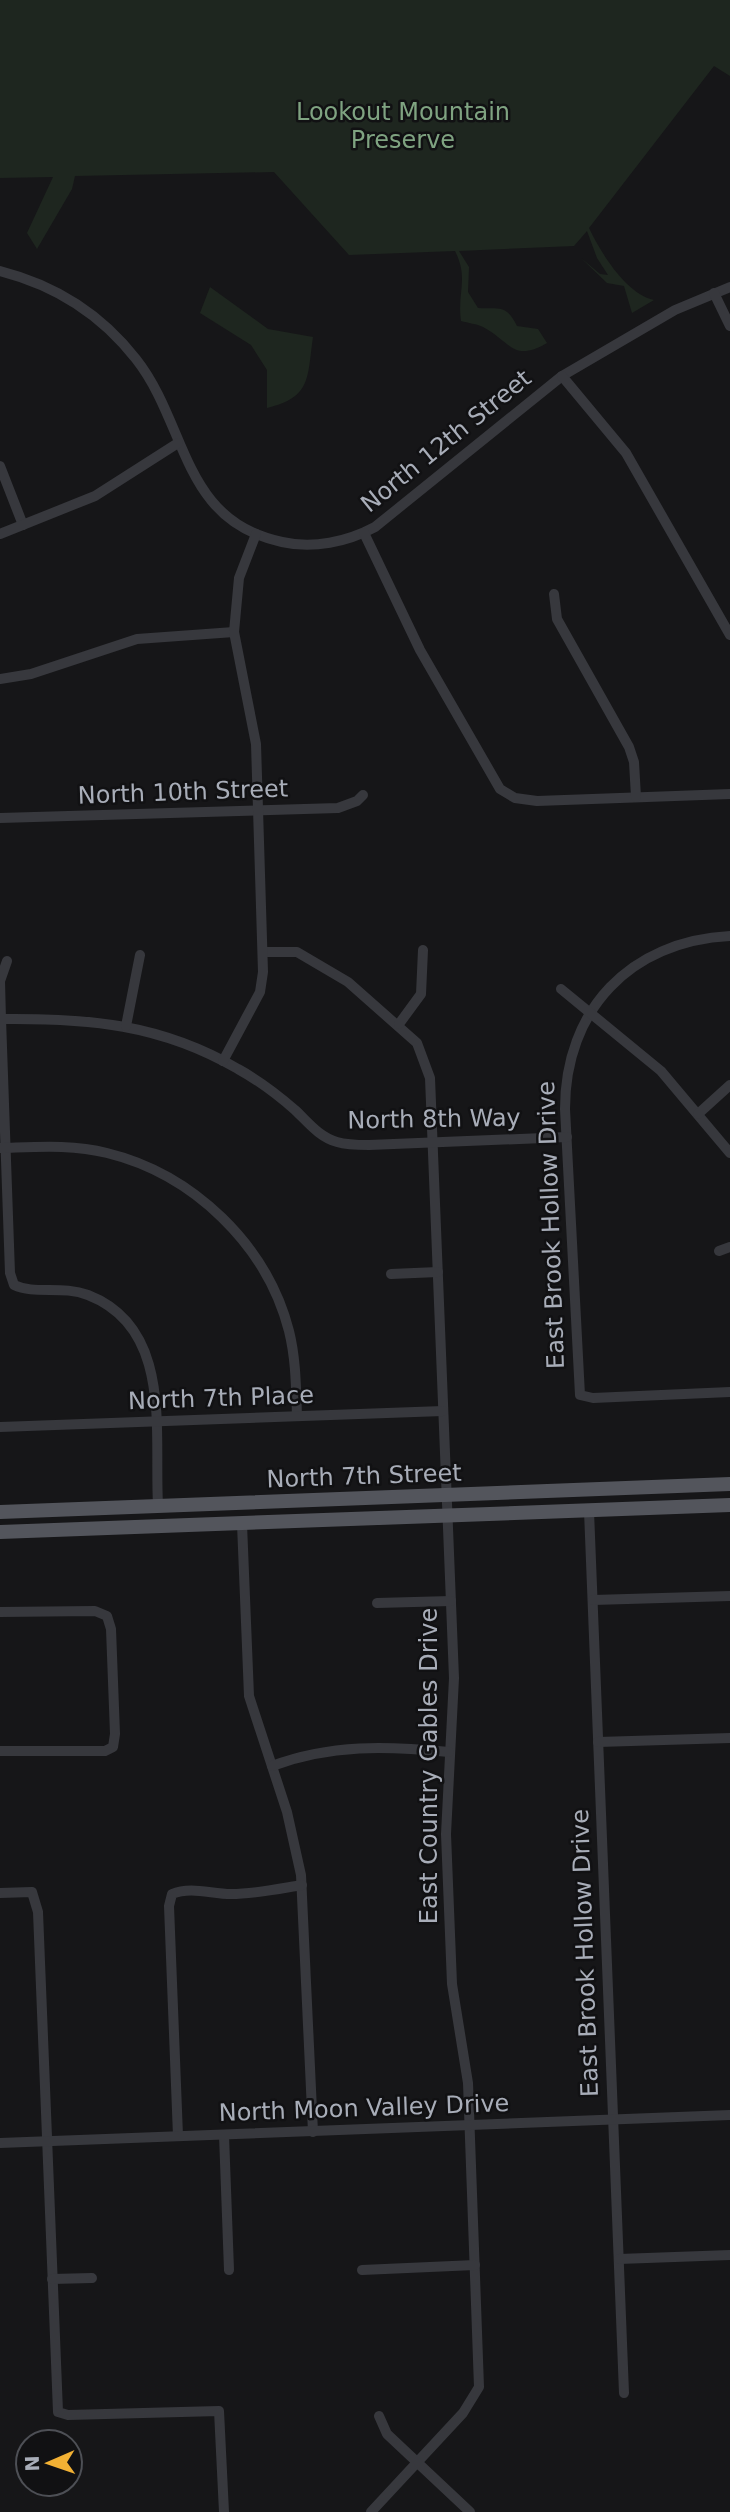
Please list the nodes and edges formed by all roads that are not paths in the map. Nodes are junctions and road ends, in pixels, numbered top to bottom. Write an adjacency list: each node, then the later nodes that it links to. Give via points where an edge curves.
1 (0, 271): 6 (street, North 12th Street, via 65,296 114,334 138,361)
2 (730, 287): 3 (street, North 12th Street)
3 (714, 293): 4 (street); 5 (street, North 12th Street, via 656,320)
4 (730, 326)
5 (562, 376): 9 (street, North 12th Street); 14 (street, via 626,453)
6 (178, 443): 8 (street, via 95,496); 11 (street, North 12th Street, via 210,501)
7 (0, 466): 8 (street)
8 (23, 525): 10 (street)
9 (364, 533): 11 (street, North 12th Street, via 303,545); 18 (street, via 420,650 500,789 525,800)
10 (0, 534)
11 (256, 534): 13 (street, via 239,579)
12 (554, 594): 18 (street, via 556,619 629,747)
13 (234, 632): 15 (street, via 136,639 31,674); 19 (street, via 256,744)
14 (730, 635)
15 (0, 679)
16 (730, 794): 18 (street)
17 (363, 795): 19 (street, North 10th Street, via 338,808)
18 (636, 797)
19 (258, 811): 20 (street, North 10th Street); 23 (street)
20 (0, 818)
21 (730, 936): 27 (street, East Brook Hollow Drive, via 688,941 645,959 619,978)
22 (423, 950): 29 (street, via 421,994)
23 (263, 952): 29 (street, East Country Gables Drive, via 306,956 348,982); 31 (street, via 260,992)
24 (140, 955): 30 (street)
25 (7, 961): 28 (street, via 0,981)
26 (561, 989): 27 (street)
27 (590, 1013): 33 (street, via 661,1071); 34 (street, East Brook Hollow Drive, via 568,1066)
28 (1, 1019): 30 (street, North 8th Way, via 75,1019); 36 (street)
29 (399, 1024): 35 (street, East Country Gables Drive, via 428,1064)
30 (125, 1026): 31 (street, North 8th Way, via 165,1036)
31 (223, 1061): 35 (street, North 8th Way, via 338,1143)
32 (730, 1085): 33 (street)
33 (698, 1114): 37 (street)
34 (567, 1136): 35 (street, North 8th Way); 40 (street, East Brook Hollow Drive, via 580,1395)
35 (432, 1142): 38 (street, East Country Gables Drive)
36 (3, 1148): 42 (street, via 66,1147 142,1163 180,1184 217,1213 250,1250 277,1298 293,1355); 43 (street, via 14,1285 24,1290 60,1288 87,1295 121,1317 137,1335 150,1363)
37 (730, 1153)
38 (438, 1272): 39 (street); 41 (street, East Country Gables Drive)
39 (391, 1274)
40 (730, 1392)
41 (443, 1411): 42 (street, North 7th Place); 46 (street, East Country Gables Drive)
42 (297, 1416): 43 (street, North 7th Place)
43 (156, 1421): 44 (street, North 7th Place); 47 (street)
44 (0, 1427)
45 (730, 1484): 46 (main road, North 7th Street)
46 (447, 1496): 47 (main road, North 7th Street); 51 (street, East Country Gables Drive)
47 (158, 1505): 50 (main road, North 7th Street)
48 (730, 1506): 49 (main road, North 7th Street)
49 (589, 1511): 51 (main road, North 7th Street); 55 (street, East Brook Hollow Drive)
50 (0, 1512)
51 (447, 1516): 52 (main road, North 7th Street); 56 (street, East Country Gables Drive)
52 (242, 1524): 53 (main road, North 7th Street); 63 (street, via 249,1696)
53 (0, 1532)
54 (730, 1596): 55 (street)
55 (593, 1600): 60 (street, East Brook Hollow Drive)
56 (451, 1601): 57 (street); 62 (street, East Country Gables Drive)
57 (377, 1603)
58 (0, 1612): 61 (street, via 95,1611 107,1616 113,1747 105,1751)
59 (730, 1738): 60 (street)
60 (598, 1742): 67 (street, East Brook Hollow Drive)
61 (0, 1751)
62 (449, 1752): 63 (street, via 354,1747); 68 (street, East Country Gables Drive, via 446,1833 451,1966 468,2083)
63 (272, 1766): 64 (street)
64 (302, 1885): 69 (street); 71 (street, via 255,1893 183,1889 172,1894)
65 (0, 1893): 72 (street, via 32,1892 37,1912)
66 (730, 2115): 67 (street, North Moon Valley Drive)
67 (613, 2119): 68 (street, North Moon Valley Drive); 75 (street, East Brook Hollow Drive)
68 (468, 2125): 69 (street, North Moon Valley Drive); 76 (street, East Country Gables Drive)
69 (313, 2132): 70 (street, North Moon Valley Drive)
70 (224, 2135): 71 (street, North Moon Valley Drive); 77 (street)
71 (178, 2136): 72 (street, North Moon Valley Drive)
72 (46, 2141): 73 (street, North Moon Valley Drive); 80 (street)
73 (0, 2143)
74 (730, 2255): 75 (street)
75 (619, 2259): 81 (street, East Brook Hollow Drive)
76 (475, 2265): 78 (street); 83 (street, East Country Gables Drive, via 479,2387 468,2407)
77 (229, 2270)
78 (362, 2270)
79 (92, 2277): 80 (street)
80 (52, 2279): 84 (street, via 58,2412 219,2411)
81 (624, 2393)
82 (379, 2416): 83 (street, via 387,2434)
83 (416, 2463): 85 (street, East Country Gables Drive); 86 (street)
84 (225, 2512)
85 (371, 2512)
86 (470, 2512)

